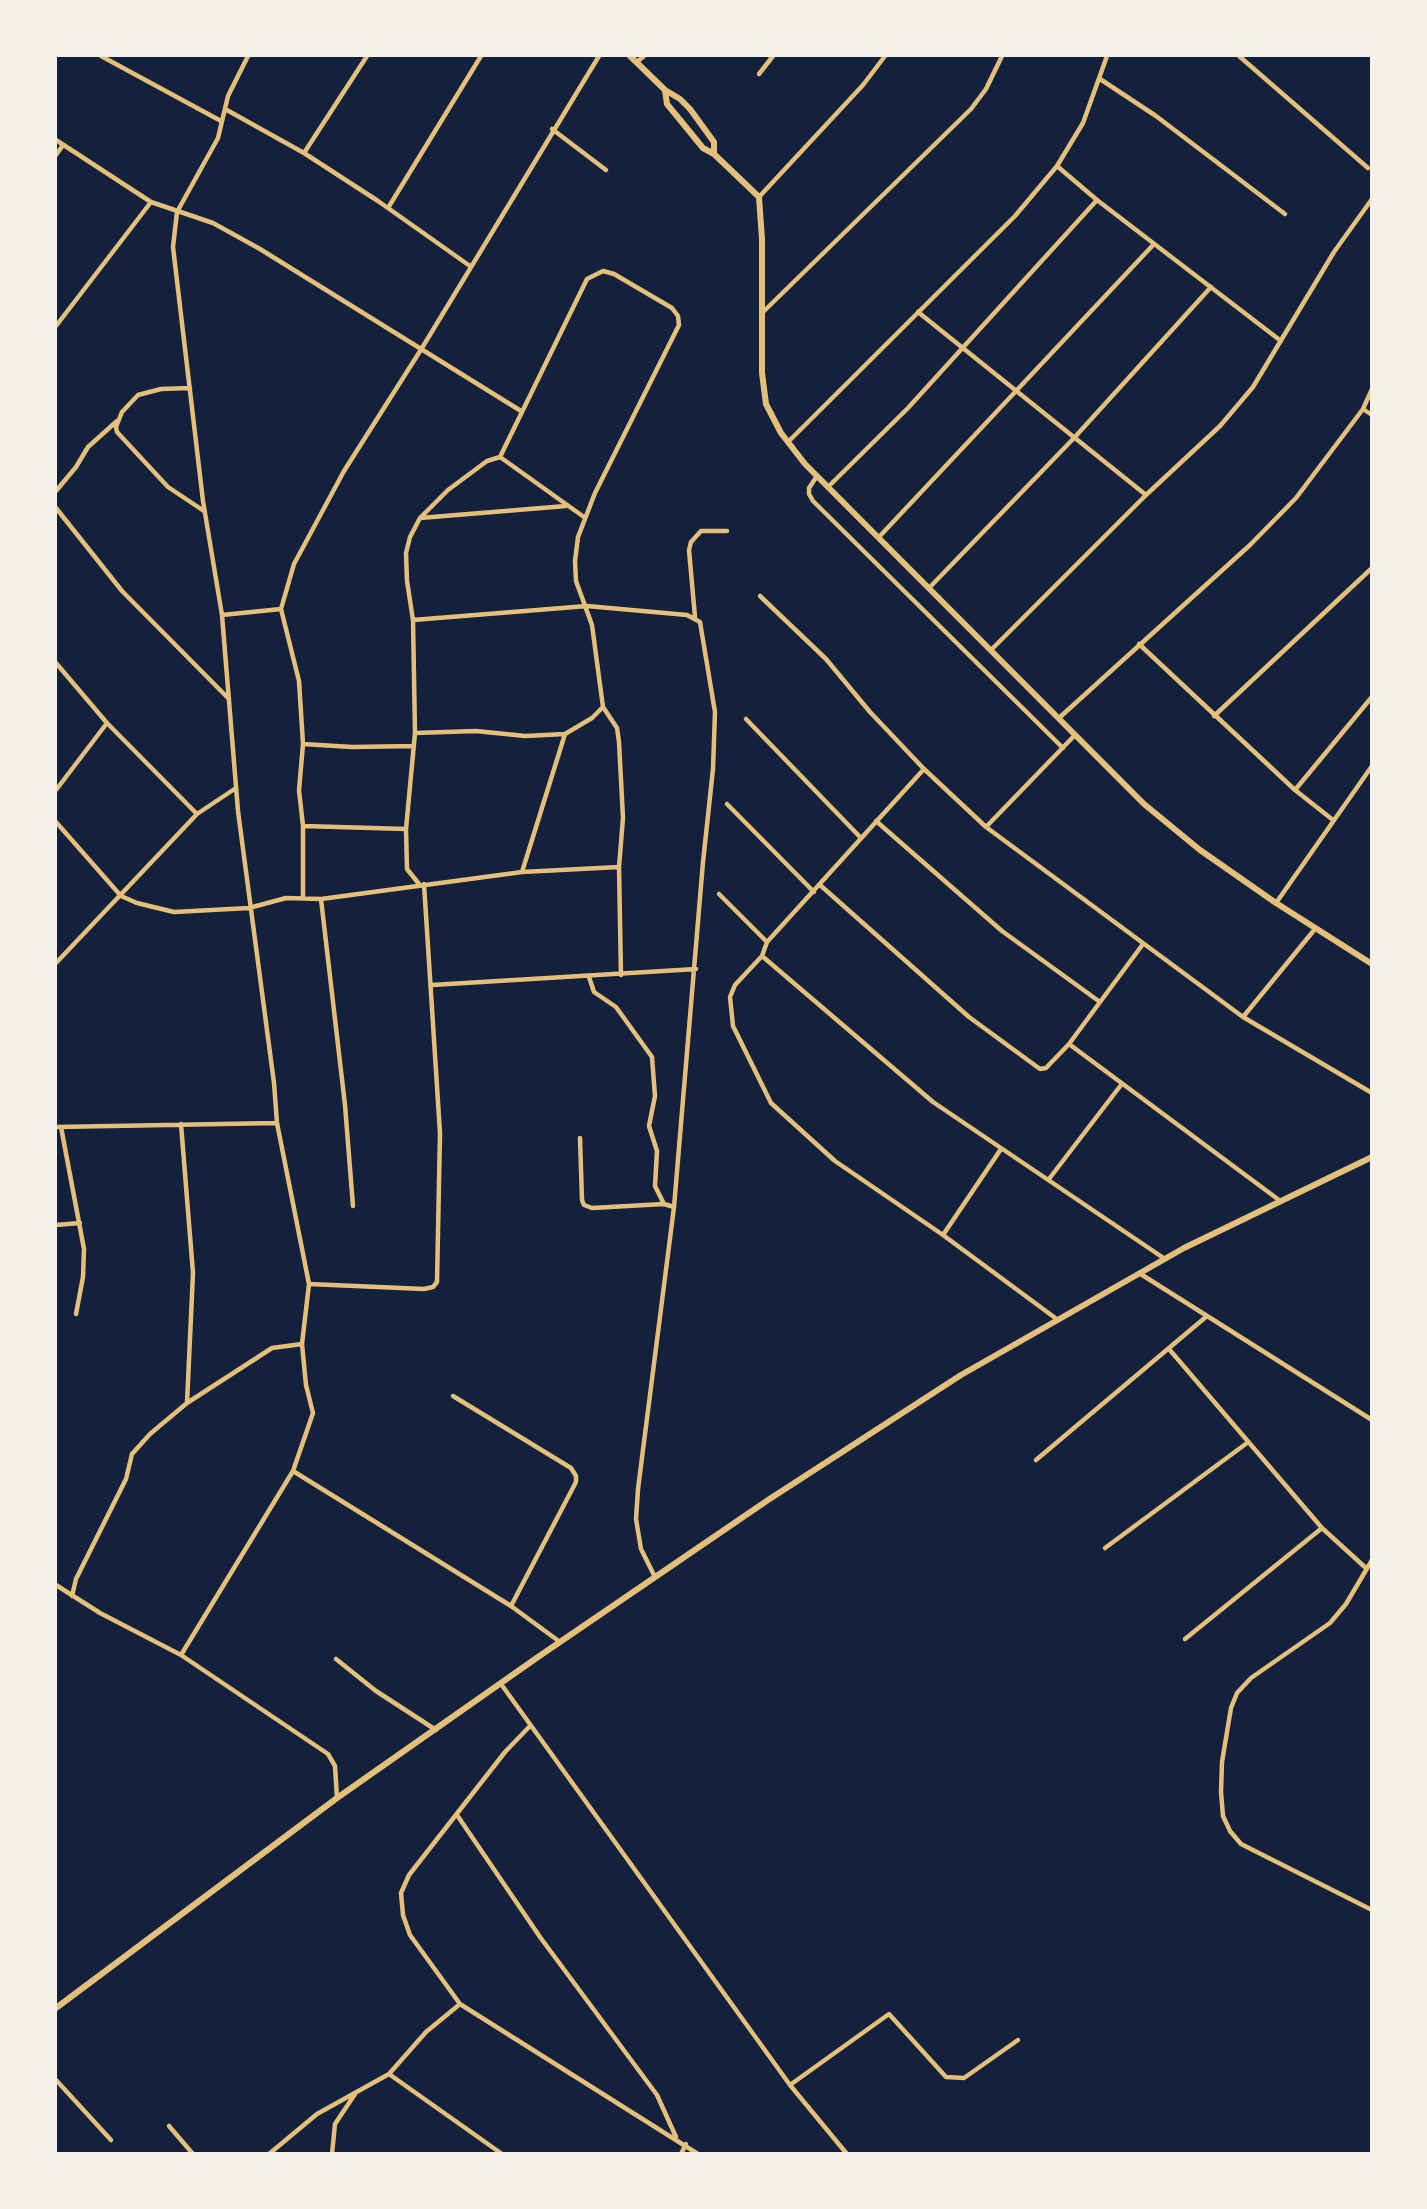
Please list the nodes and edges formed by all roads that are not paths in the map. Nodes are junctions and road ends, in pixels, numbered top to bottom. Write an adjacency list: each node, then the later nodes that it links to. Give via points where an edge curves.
1 (101, 56): 18 (street)
2 (248, 56): 17 (street, via 234,80)
3 (368, 56): 22 (street)
4 (481, 56): 32 (street)
5 (599, 56): 19 (street)
6 (630, 56): 13 (street)
7 (644, 56): 13 (street)
8 (773, 56): 14 (street)
9 (885, 56): 28 (street)
10 (1002, 56): 39 (street, via 971,109)
11 (1107, 56): 15 (street)
12 (1239, 56): 26 (street)
13 (637, 62): 16 (street)
14 (759, 74)
15 (1100, 79): 25 (street, via 1083,123); 34 (street, via 1156,116)
16 (665, 90): 23 (street, via 667,104 703,147); 23 (street, via 680,99 700,122 714,142)
17 (225, 109): 18 (street); 22 (street)
18 (221, 121): 33 (street, via 218,138)
19 (552, 129): 27 (street); 36 (street)
20 (56, 140): 21 (street)
21 (63, 145): 24 (street); 31 (street)
22 (304, 153): 32 (street)
23 (714, 154): 28 (street)
24 (56, 155)
25 (1057, 166): 30 (street); 38 (street, via 1015,216)
26 (1368, 168)
27 (606, 170)
28 (759, 197): 39 (street)
29 (1371, 199): 41 (street)
30 (1097, 200): 35 (street); 43 (street)
31 (151, 202): 33 (street); 40 (street)
32 (388, 208): 36 (street)
33 (177, 212): 42 (street, via 221,227); 44 (street, via 173,247)
34 (1285, 214)
35 (1154, 244): 37 (street); 46 (street)
36 (470, 266): 42 (street)
37 (1211, 287): 41 (street); 51 (street)
38 (918, 312): 43 (street); 52 (street)
39 (762, 313): 52 (street, via 766,404)
40 (56, 326)
41 (1281, 341): 57 (street, via 1253,387 1220,426)
42 (422, 348): 48 (street); 69 (street, via 314,524 294,564)
43 (963, 348): 46 (street); 55 (street)
44 (190, 388): 50 (street, via 138,395); 60 (street)
45 (1371, 389): 47 (street)
46 (1015, 391): 51 (street); 64 (street)
47 (1363, 409): 49 (street); 73 (street, via 1296,498 1250,545)
48 (521, 411): 53 (street); 61 (street, via 587,279 596,273 614,274 672,308 678,316 679,325)
49 (1371, 416)
50 (117, 421): 56 (street, via 88,447); 60 (street, via 117,432 168,488)
51 (1074, 438): 57 (street); 66 (street)
52 (788, 442): 54 (street)
53 (500, 457): 58 (street); 62 (street, via 487,460)
54 (817, 476): 55 (street); 88 (street, via 809,488 813,501)
55 (828, 487): 64 (street)
56 (56, 491)
57 (1146, 495): 74 (street)
58 (566, 506): 61 (street); 62 (street)
59 (56, 508): 77 (street, via 122,591)
60 (204, 511): 70 (street)
61 (584, 517): 68 (street, via 575,561 576,581)
62 (420, 518): 72 (street, via 406,553)
63 (727, 531): 71 (street, via 701,531 691,542)
64 (879, 537): 66 (street)
65 (1371, 568): 79 (street)
66 (930, 587): 74 (street)
67 (760, 596): 90 (street, via 826,659)
68 (587, 606): 71 (street); 72 (street); 78 (street)
69 (281, 609): 70 (street); 86 (street, via 299,681)
70 (222, 615): 77 (street)
71 (695, 617): 120 (street, via 700,622 715,712 714,769)
72 (413, 620): 83 (street)
73 (1139, 644): 79 (street); 80 (street)
74 (992, 650): 80 (street)
75 (56, 663): 82 (street)
76 (1371, 698): 93 (street)
77 (229, 699): 91 (street)
78 (603, 706): 84 (street, via 592,718); 103 (street, via 617,728 619,742 623,818)
79 (1214, 716): 93 (street)
80 (1059, 718): 85 (street)
81 (746, 719): 102 (street)
82 (107, 723): 92 (street); 95 (street)
83 (415, 733): 84 (street); 87 (street)
84 (565, 734): 104 (street)
85 (1075, 735): 88 (street); 112 (street, via 1170,827)
86 (303, 744): 87 (street); 99 (street, via 299,790)
87 (414, 746): 101 (street)
88 (1063, 748): 100 (street)
89 (1371, 766): 96 (street)
90 (924, 769): 97 (street); 100 (street)
91 (236, 789): 95 (street); 113 (street)
92 (56, 790)
93 (1295, 790): 96 (street)
94 (727, 804): 107 (street)
95 (197, 813): 109 (street)
96 (1333, 820): 112 (street)
97 (876, 821): 102 (street); 124 (street, via 1002,931)
98 (56, 822): 109 (street)
99 (303, 826): 101 (street); 110 (street)
100 (986, 827): 116 (street)
101 (406, 829): 105 (street, via 407,869)
102 (861, 838): 106 (street)
103 (619, 867): 104 (street); 121 (street)
104 (522, 872): 105 (street)
105 (422, 884): 111 (street); 123 (street)
106 (820, 885): 107 (street); 126 (street, via 969,1017 1040,1069 1046,1068)
107 (814, 892): 115 (street)
108 (719, 894): 115 (street)
109 (121, 896): 113 (street, via 174,912); 118 (street)
110 (303, 897): 111 (street); 113 (street)
111 (321, 899): 138 (street)
112 (1276, 903): 114 (street)
113 (249, 908): 130 (street)
114 (1316, 929): 119 (street); 125 (street)
115 (767, 942): 117 (street)
116 (1143, 944): 124 (street); 125 (street)
117 (762, 956): 133 (street, via 933,1102); 142 (street, via 735,985 730,997 733,1026 771,1103 835,1161)
118 (56, 963)
119 (1371, 964)
120 (696, 969): 121 (street); 139 (street)
121 (621, 975): 122 (street)
122 (589, 977): 123 (street); 137 (street, via 594,992 616,1007 652,1058 655,1096 649,1125 657,1151 655,1186)
123 (432, 985): 145 (street, via 440,1133 437,1282 424,1289)
124 (1100, 1002): 126 (street)
125 (1243, 1017): 128 (street)
126 (1069, 1044): 127 (street)
127 (1121, 1085): 135 (street); 136 (street)
128 (1371, 1093)
129 (181, 1124): 130 (street); 131 (street); 152 (street, via 193,1273)
130 (277, 1124): 145 (street)
131 (58, 1127): 140 (street)
132 (580, 1138): 137 (street, via 584,1205 592,1208)
133 (1001, 1149): 135 (street); 142 (street)
134 (1371, 1157): 136 (street)
135 (1049, 1179): 143 (street)
136 (1279, 1200): 143 (street)
137 (664, 1204): 139 (street)
138 (353, 1206)
139 (674, 1207): 161 (street, via 636,1519 641,1549)
140 (80, 1223): 141 (street); 146 (street, via 83,1277)
141 (56, 1225)
142 (943, 1235): 148 (street)
143 (1165, 1259): 144 (street)
144 (1139, 1273): 147 (street); 148 (street)
145 (309, 1284): 149 (street)
146 (76, 1314)
147 (1207, 1316): 150 (street); 153 (street)
148 (1058, 1320): 161 (street, via 961,1374)
149 (302, 1344): 152 (street, via 272,1348); 156 (street, via 313,1413)
150 (1169, 1349): 154 (street); 155 (street)
151 (453, 1396): 164 (street, via 571,1468 576,1476)
152 (188, 1403): 163 (street, via 132,1454 126,1479 76,1579)
153 (1371, 1419)
154 (1247, 1443): 157 (street); 158 (street)
155 (1036, 1460)
156 (293, 1472): 164 (street); 167 (street)
157 (1322, 1528): 160 (street); 165 (street)
158 (1105, 1548)
159 (1371, 1560): 160 (street)
160 (1367, 1569): 174 (street, via 1330,1623 1251,1678 1237,1693 1222,1762 1221,1792 1223,1816 1241,1844)
161 (655, 1577): 166 (street)
162 (56, 1586): 163 (street)
163 (72, 1596): 167 (street)
164 (511, 1606): 166 (street)
165 (1185, 1639)
166 (560, 1642): 169 (street)
167 (181, 1655): 172 (street, via 328,1754 335,1766)
168 (336, 1659): 171 (street)
169 (501, 1684): 170 (street); 171 (street)
170 (530, 1726): 173 (street); 180 (street)
171 (436, 1730): 172 (street)
172 (337, 1798): 176 (street)
173 (457, 1815): 175 (street, via 409,1875 401,1893 410,1935); 183 (street, via 657,2095)
174 (1371, 1910)
175 (460, 2004): 178 (street, via 426,2032); 183 (street)
176 (56, 2008)
177 (1018, 2040): 180 (street, via 964,2078 946,2077 889,2014)
178 (388, 2074): 181 (street); 189 (street)
179 (56, 2080): 184 (street)
180 (790, 2085): 192 (street)
181 (356, 2092): 187 (street, via 317,2114); 188 (street, via 335,2124)
182 (169, 2126): 186 (street)
183 (676, 2137): 185 (street)
184 (111, 2140)
185 (686, 2144): 190 (street); 191 (street)
186 (193, 2154)
187 (269, 2154)
188 (332, 2154)
189 (502, 2154)
190 (681, 2154)
191 (698, 2154)
192 (847, 2154)

